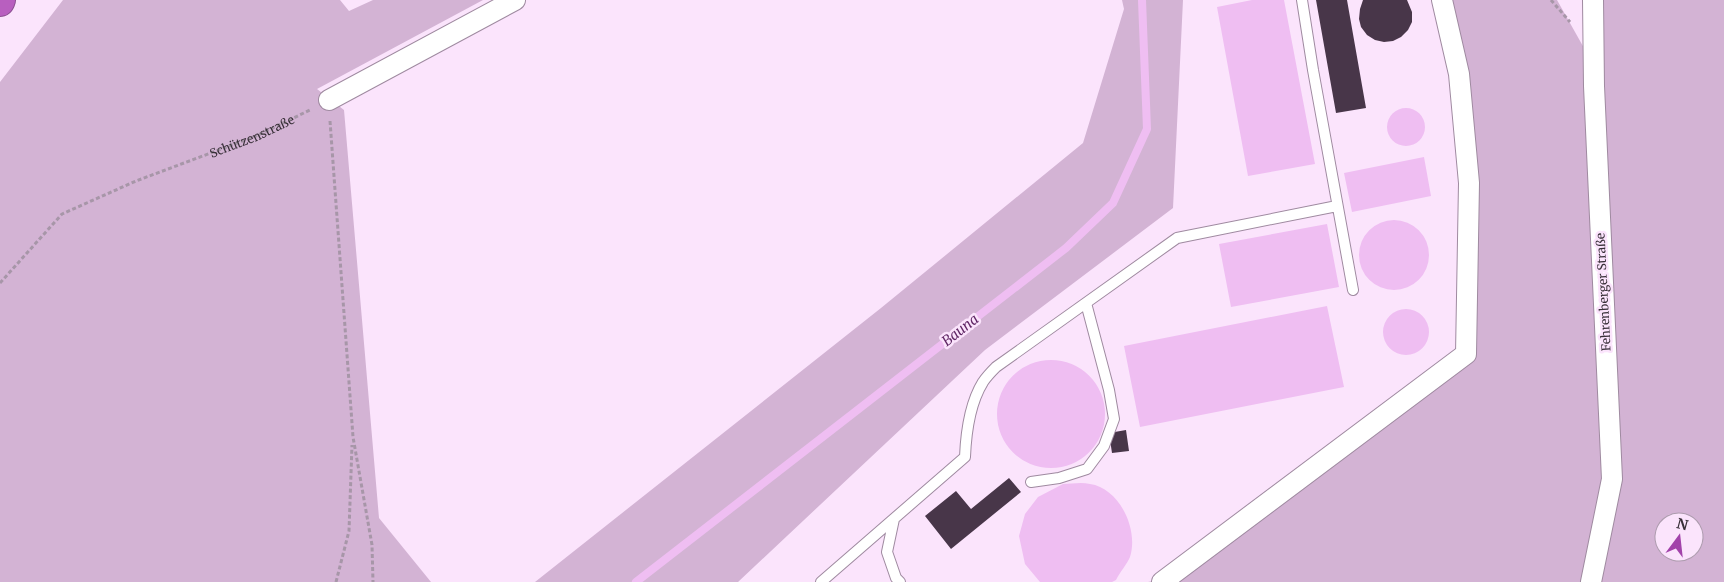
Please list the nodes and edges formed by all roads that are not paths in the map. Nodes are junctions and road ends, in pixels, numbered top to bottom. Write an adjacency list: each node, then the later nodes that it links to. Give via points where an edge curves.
1 (515, 0): 5 (street)
2 (1302, 0): 6 (lane)
3 (1442, 0): 13 (street, via 1459,74 1469,183 1466,354)
4 (1593, 0): 14 (street, Fehrenberger Straße, via 1612,479)
5 (329, 100)
6 (1337, 206): 7 (lane); 8 (lane, via 1177,238)
7 (1353, 290)
8 (1086, 303): 9 (lane, via 1114,419 1104,446 1087,469); 10 (lane, via 996,366 983,382 975,401 966,433 964,457)
9 (1031, 482)
10 (894, 519): 11 (lane); 12 (lane, via 887,552)
11 (822, 582)
12 (900, 582)
13 (1162, 582)
14 (1591, 582)

